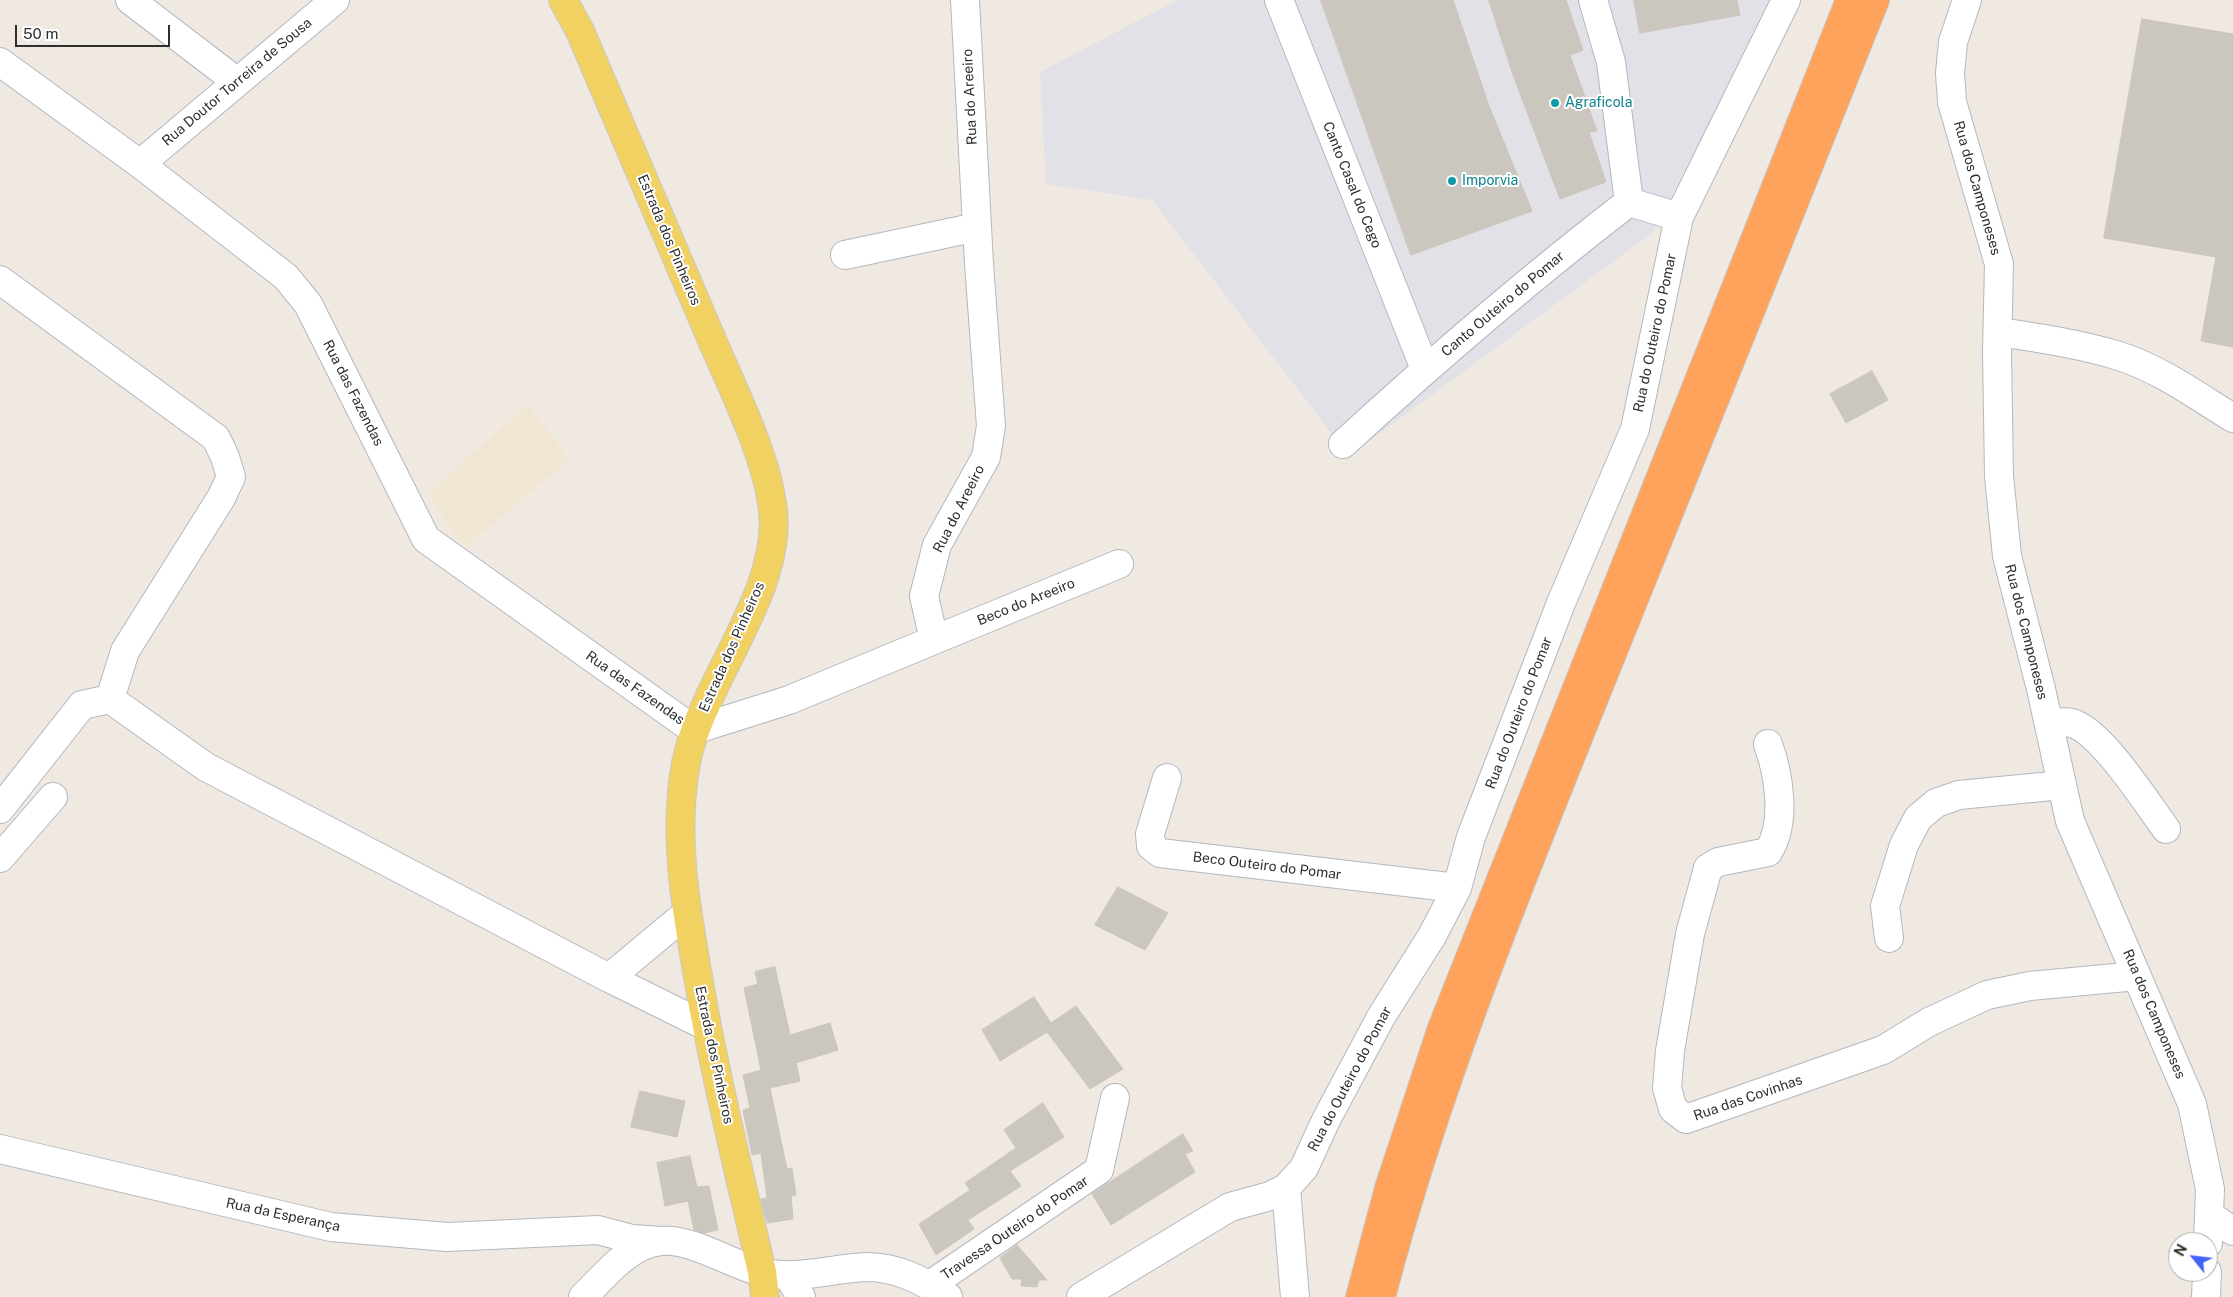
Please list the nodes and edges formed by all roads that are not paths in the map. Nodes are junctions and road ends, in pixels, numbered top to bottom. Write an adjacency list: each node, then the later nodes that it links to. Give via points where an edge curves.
1 (130, 0): 12 (street)
2 (335, 0): 12 (street, Rua Doutor Torreira de Sousa)
3 (563, 0): 27 (main road, Estrada dos Pinheiros, via 580,32 747,423 772,499 773,542 763,577 718,683)
4 (965, 0): 16 (street, Rua do Areeiro)
5 (1279, 0): 20 (street, Canto Casal do Cego)
6 (1593, 0): 14 (street, via 1611,62)
7 (1786, 0): 15 (street, Rua do Outeiro do Pomar)
8 (1850, 0): 54 (highway, via 1442,1028 1388,1188)
9 (1875, 0): 55 (highway, via 1470,1013 1402,1219)
10 (1967, 0): 19 (street, Rua dos Camponeses, via 1953,42 1952,102 1999,264)
11 (0, 62): 13 (street, Rua das Fazendas)
12 (236, 82): 13 (street, Rua Doutor Torreira de Sousa)
13 (140, 164): 27 (street, Rua das Fazendas, via 286,276 308,304 426,539)
14 (1629, 202): 15 (street); 20 (street, Canto Outeiro do Pomar)
15 (1679, 217): 35 (street, Rua do Outeiro do Pomar, via 1635,429 1558,612 1472,837)
16 (977, 227): 17 (street); 24 (street, Rua do Areeiro, via 991,426 986,457 936,545 924,596)
17 (845, 255)
18 (0, 280): 25 (street, via 216,438 231,477 125,651)
19 (1999, 332): 21 (street, via 2064,342 2120,356 2162,375); 26 (street, Rua dos Camponeses, via 1999,476 2007,556)
20 (1425, 369): 22 (street, Canto Outeiro do Pomar)
21 (2233, 418)
22 (1342, 444)
23 (1119, 564): 24 (street, Beco do Areeiro)
24 (934, 640): 27 (street, via 789,700)
25 (110, 699): 32 (street, via 82,706); 39 (street, via 206,767)
26 (2048, 723): 30 (street, Rua dos Camponeses); 33 (street, via 2071,722 2088,732 2109,754)
27 (694, 730): 36 (main road, Estrada dos Pinheiros, via 686,766 681,820)
28 (1768, 744): 38 (street, Rua das Covinhas, via 1776,764 1780,793 1776,840 1768,852 1718,862 1708,868 1690,934 1667,1088 1673,1109 1686,1119 1883,1050 1928,1022 1987,995 2030,986)
29 (1167, 778): 35 (street, Beco Outeiro do Pomar, via 1150,834 1151,846 1160,853)
30 (2062, 785): 37 (street, via 1958,796 1936,803 1918,818 1904,846 1884,906); 38 (street, Rua dos Camponeses, via 2070,822)
31 (54, 797): 34 (street)
32 (0, 809)
33 (2166, 829)
34 (0, 858)
35 (1457, 888): 43 (street, Rua do Outeiro do Pomar, via 1432,936 1381,1017 1304,1168)
36 (687, 913): 39 (street); 40 (main road, Estrada dos Pinheiros)
37 (1889, 938)
38 (2137, 976): 44 (street, Rua dos Camponeses, via 2192,1104 2210,1189)
39 (609, 978): 40 (street)
40 (706, 1026): 49 (main road, Estrada dos Pinheiros)
41 (1115, 1098): 50 (street, Travessa Outeiro do Pomar, via 1099,1170)
42 (0, 1149): 47 (street, Rua da Esperança, via 331,1227 447,1237 598,1230 632,1239)
43 (1286, 1188): 52 (street, Rua do Outeiro do Pomar, via 1230,1207); 53 (street)
44 (2209, 1215): 45 (street); 46 (street, Rua dos Camponeses)
45 (2233, 1231)
46 (2208, 1232)
47 (661, 1241): 49 (street, Rua da Esperança, via 682,1242); 51 (street, via 635,1248)
48 (2207, 1282): 56 (street)
49 (779, 1285): 50 (street, via 868,1267 896,1271)
50 (942, 1293)
51 (583, 1297)
52 (1081, 1297)
53 (1295, 1297)
54 (1360, 1297)
55 (1382, 1297)
56 (2206, 1297)

